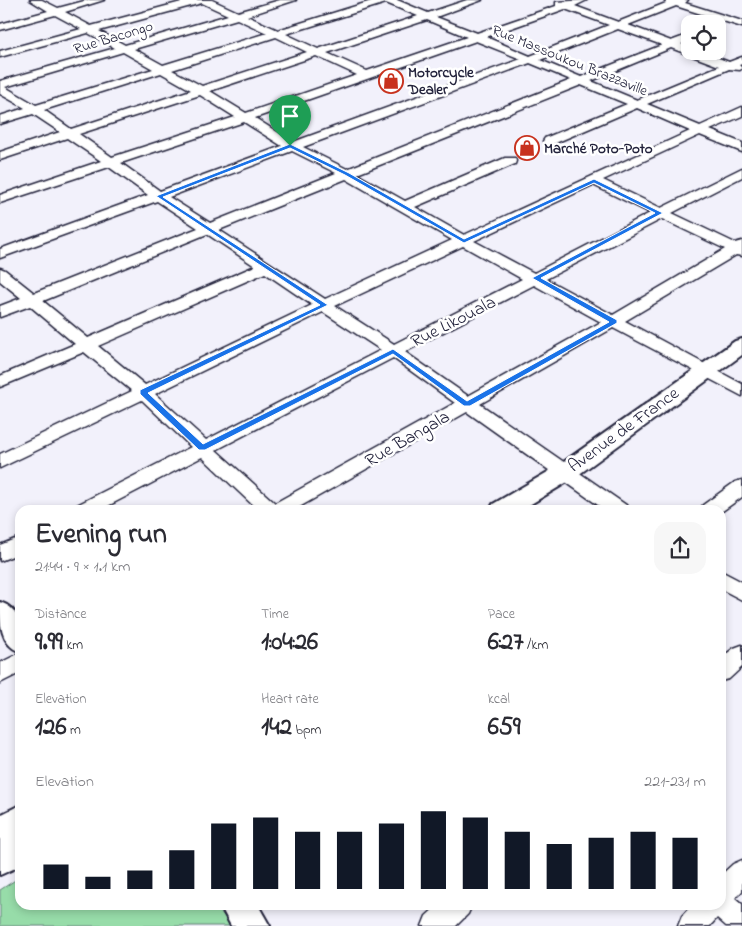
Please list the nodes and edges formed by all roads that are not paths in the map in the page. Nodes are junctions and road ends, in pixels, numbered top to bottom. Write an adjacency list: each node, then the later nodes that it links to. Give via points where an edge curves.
1 (35, 0): 12 (street)
2 (99, 0): 12 (street)
3 (200, 0): 20 (street)
4 (204, 0): 14 (street)
5 (291, 0): 14 (street, Rue Bacongo)
6 (386, 0): 15 (street, Rue Massoukou Brazzaville); 21 (street)
7 (477, 0): 15 (street)
8 (549, 0): 11 (street)
9 (582, 0): 11 (street)
10 (675, 1): 16 (street); 19 (street)
11 (565, 6): 19 (street); 22 (street)
12 (56, 11): 18 (street); 20 (street)
13 (742, 14): 16 (street)
14 (237, 16): 21 (street); 25 (street, Rue Bacongo)
15 (424, 16): 22 (street, Rue Massoukou Brazzaville); 26 (street)
16 (728, 20): 17 (street)
17 (742, 24)
18 (0, 26)
19 (618, 26): 24 (street); 28 (street)
20 (88, 29): 25 (street); 27 (street)
21 (276, 34): 26 (street); 31 (street)
22 (476, 38): 28 (street, Rue Massoukou Brazzaville); 33 (street)
23 (681, 40): 24 (street)
24 (671, 45): 30 (street); 34 (street)
25 (123, 49): 31 (street); 35 (street, Rue Bacongo)
26 (316, 53): 33 (street); 36 (street)
27 (0, 54)
28 (529, 60): 34 (street, Rue Massoukou Brazzaville); 45 (street)
29 (742, 60): 30 (street)
30 (730, 66): 32 (street); 37 (street)
31 (160, 69): 36 (street); 38 (street)
32 (742, 70)
33 (366, 75): 40 (street)
34 (580, 80): 37 (street, Rue Massoukou Brazzaville); 51 (street)
35 (0, 87): 38 (street)
36 (202, 92): 40 (street); 43 (street)
37 (637, 104): 42 (street, Rue Massoukou Brazzaville); 44 (street)
38 (34, 110): 41 (street); 43 (street)
39 (742, 111): 42 (street)
40 (244, 118): 45 (street); 49 (street)
41 (0, 120)
42 (701, 130): 46 (street, Rue Massoukou Brazzaville); 52 (street)
43 (67, 134): 47 (street); 49 (street)
44 (549, 141)
45 (290, 146): 51 (street); 53 (street)
46 (742, 148)
47 (0, 156)
48 (510, 161): 55 (street)
49 (113, 162): 53 (street); 54 (street)
50 (742, 172): 56 (street, Rue Likouala)
51 (347, 174): 55 (street); 57 (street)
52 (594, 181): 56 (street); 58 (street)
53 (159, 196): 57 (street); 60 (street)
54 (0, 199)
55 (403, 207): 58 (street)
56 (660, 213): 59 (street); 63 (street, Rue Likouala)
57 (210, 228): 61 (street); 64 (street)
58 (464, 242): 63 (street); 65 (street)
59 (740, 249): 67 (street, Rue Bangala)
60 (0, 254)
61 (265, 267): 65 (street); 68 (street)
62 (0, 273): 64 (street)
63 (536, 278): 67 (street); 70 (street, Rue Likouala)
64 (33, 299): 66 (street); 68 (street)
65 (324, 305): 70 (street); 74 (street)
66 (0, 312)
67 (614, 322): 71 (street); 75 (street, Rue Bangala)
68 (83, 344): 72 (street); 74 (street)
69 (742, 345): 71 (main road, Avenue de France)
70 (393, 351): 75 (street); 76 (street, Rue Likouala)
71 (704, 370): 73 (street); 78 (main road, Avenue de France)
72 (0, 382)
73 (742, 391)
74 (143, 392): 76 (street); 77 (street)
75 (467, 404): 78 (street); 82 (street, Rue Bangala)
76 (202, 448): 80 (street, Rue Likouala); 81 (street)
77 (0, 462)
78 (566, 472): 83 (main road, Avenue de France); 84 (street)
79 (742, 487): 85 (street)
80 (94, 505)
81 (265, 505)
82 (288, 505)
83 (510, 505)
84 (612, 505)
85 (717, 505)
86 (15, 546): 87 (street)
87 (0, 554)
88 (726, 582): 89 (street)
89 (742, 592)
90 (0, 614): 91 (main road)
91 (15, 634)
92 (742, 654): 94 (street)
93 (15, 665): 95 (street)
94 (726, 668)
95 (0, 674)
96 (15, 823): 97 (main road)
97 (0, 832)
98 (15, 851): 99 (main road)
99 (0, 859)
100 (742, 873): 101 (street)
101 (726, 888)
102 (726, 908): 106 (street)
103 (241, 910): 107 (main road)
104 (453, 910): 108 (street)
105 (706, 910): 109 (street)
106 (742, 922)
107 (252, 926)
108 (436, 926)
109 (692, 926)

